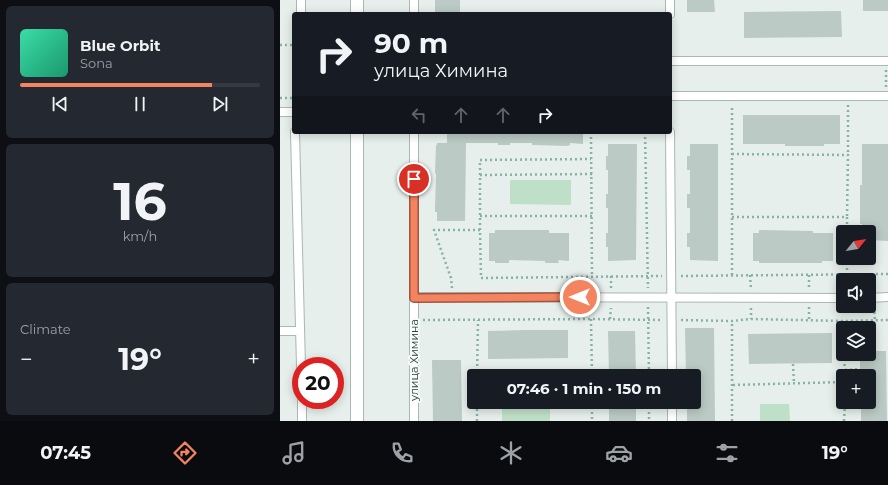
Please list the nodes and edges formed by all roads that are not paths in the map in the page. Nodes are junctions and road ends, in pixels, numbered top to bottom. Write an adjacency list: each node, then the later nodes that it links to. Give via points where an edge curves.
1 (301, 0): 5 (lane)
2 (357, 0): 6 (street)
3 (414, 0): 7 (lane)
4 (670, 0): 8 (lane)
5 (301, 12)
6 (357, 12)
7 (414, 12)
8 (670, 12)
9 (672, 61): 10 (lane)
10 (887, 61)
11 (672, 96): 12 (lane)
12 (887, 96)
13 (280, 112): 14 (lane)
14 (292, 112)
15 (295, 134): 25 (lane)
16 (357, 134): 31 (street)
17 (414, 134): 20 (lane, улица Химина)
18 (670, 134): 19 (lane)
19 (671, 297): 20 (lane); 21 (lane); 27 (lane)
20 (414, 298): 32 (lane, улица Химина)
21 (836, 298)
22 (876, 298): 23 (lane)
23 (888, 298)
24 (280, 331): 25 (lane)
25 (300, 331): 26 (lane)
26 (301, 357)
27 (672, 369)
28 (302, 409): 30 (lane)
29 (672, 409): 33 (lane)
30 (302, 421)
31 (357, 421)
32 (414, 421)
33 (672, 421)

